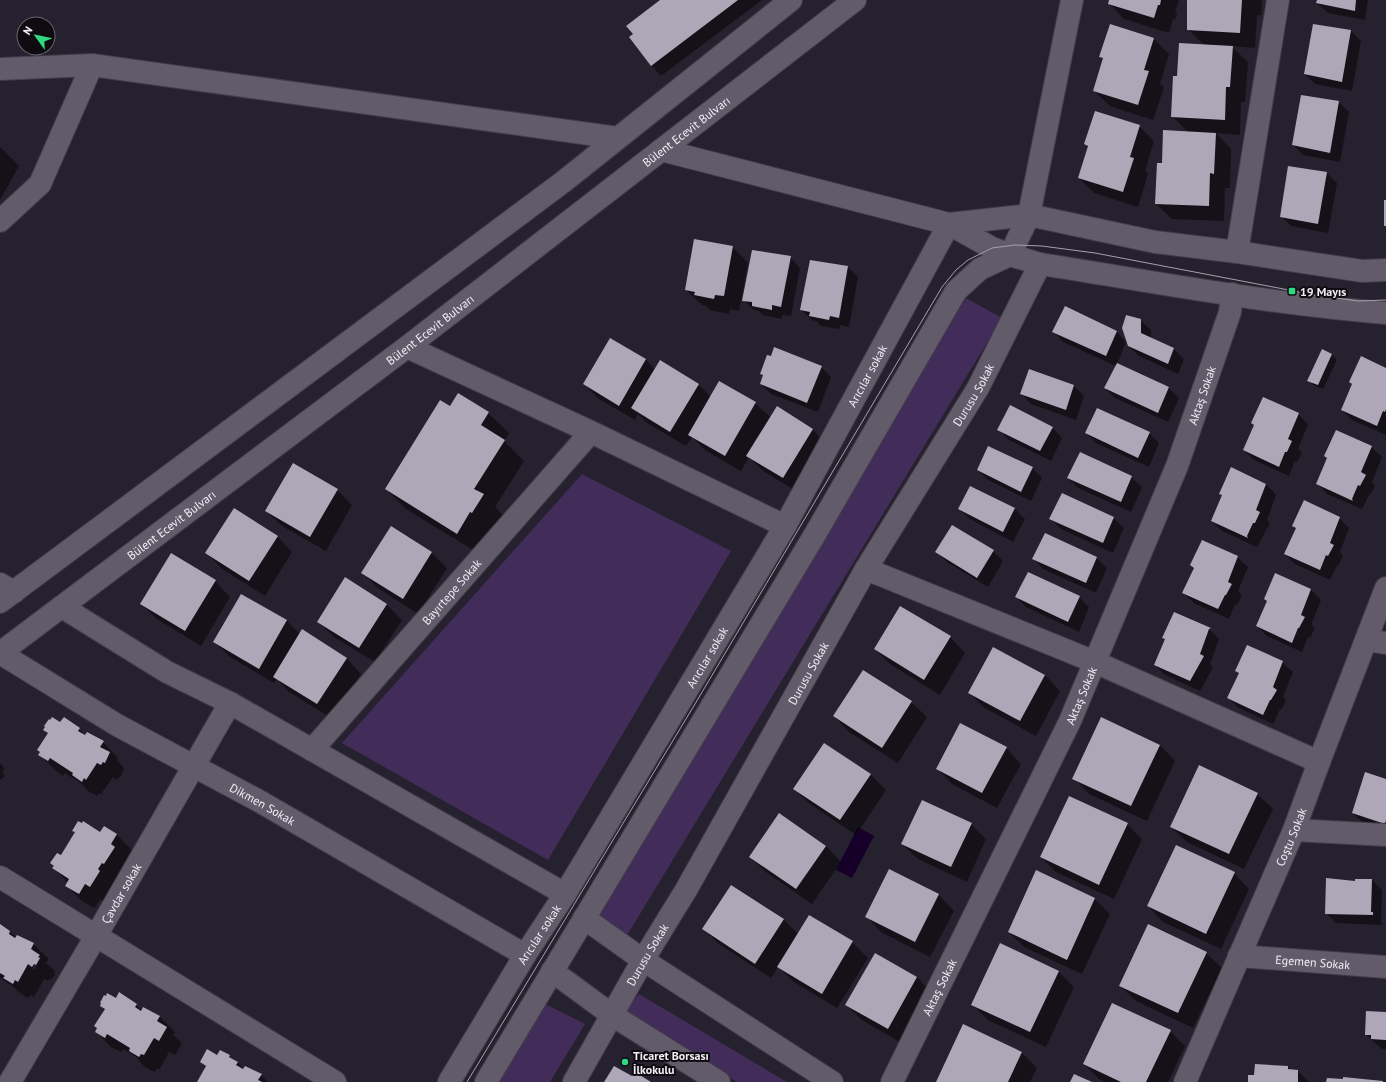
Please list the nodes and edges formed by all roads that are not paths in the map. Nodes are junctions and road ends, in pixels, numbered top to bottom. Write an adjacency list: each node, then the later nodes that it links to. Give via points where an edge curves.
1 (791, 0): 7 (street)
2 (855, 0): 8 (street, Bülent Ecevit Bulvarı)
3 (1072, 0): 9 (street)
4 (1278, 0): 12 (street)
5 (92, 65): 6 (street); 7 (street); 10 (street, via 40,184)
6 (0, 69)
7 (618, 138): 23 (street, via 557,187)
8 (661, 150): 11 (street); 18 (street, Bülent Ecevit Bulvarı)
9 (1029, 215): 11 (street); 12 (street, via 1155,242); 13 (street)
10 (0, 221)
11 (949, 224): 13 (street); 20 (street, Arıcılar sokak)
12 (1237, 252): 15 (street, via 1362,271)
13 (1010, 255): 14 (street); 36 (street, via 980,269 956,291 814,536)
14 (1040, 264): 16 (street); 21 (street, Durusu Sokak, via 978,388)
15 (1386, 270)
16 (1232, 294): 17 (street, via 1341,309); 27 (street, Aktaş Sokak, via 1230,312 1177,466)
17 (1386, 312)
18 (407, 347): 19 (street); 24 (street, Bülent Ecevit Bulvarı)
19 (591, 432): 20 (street); 29 (street, Bayırtepe Sokak)
20 (785, 526): 35 (street, Arıcılar sokak)
21 (866, 569): 27 (street); 40 (street, Durusu Sokak, via 686,890)
22 (1386, 588): 25 (street, Coştu Sokak)
23 (5, 593)
24 (62, 607): 26 (street, Bülent Ecevit Bulvarı); 28 (street, via 167,672)
25 (1376, 641): 30 (street, Coştu Sokak)
26 (0, 653): 31 (street, Dikmen Sokak, via 117,724)
27 (1095, 662): 30 (street); 51 (street, Aktaş Sokak, via 1070,721)
28 (230, 703): 29 (street); 31 (street, Çavdar sokak)
29 (312, 750): 35 (street)
30 (1319, 762): 32 (street, Coştu Sokak)
31 (194, 766): 37 (street, Çavdar sokak); 38 (street, Dikmen Sokak)
32 (1294, 830): 33 (street); 39 (street, Coştu Sokak)
33 (1386, 835)
34 (0, 877): 37 (street)
35 (565, 894): 38 (street, Arıcılar sokak)
36 (584, 918): 40 (street); 42 (street)
37 (96, 936): 44 (street, Çavdar sokak); 45 (street)
38 (525, 955): 46 (street, Arıcılar sokak)
39 (1240, 956): 41 (street, Egemen Sokak); 52 (street, Coştu Sokak)
40 (643, 960): 43 (street, Durusu Sokak); 50 (street)
41 (1386, 967)
42 (552, 971): 43 (street); 47 (street)
43 (612, 1016): 48 (street, Durusu Sokak); 49 (street)
44 (10, 1082)
45 (335, 1082)
46 (448, 1082)
47 (486, 1082)
48 (574, 1082)
49 (718, 1082)
50 (832, 1082)
51 (892, 1082)
52 (1185, 1082)

